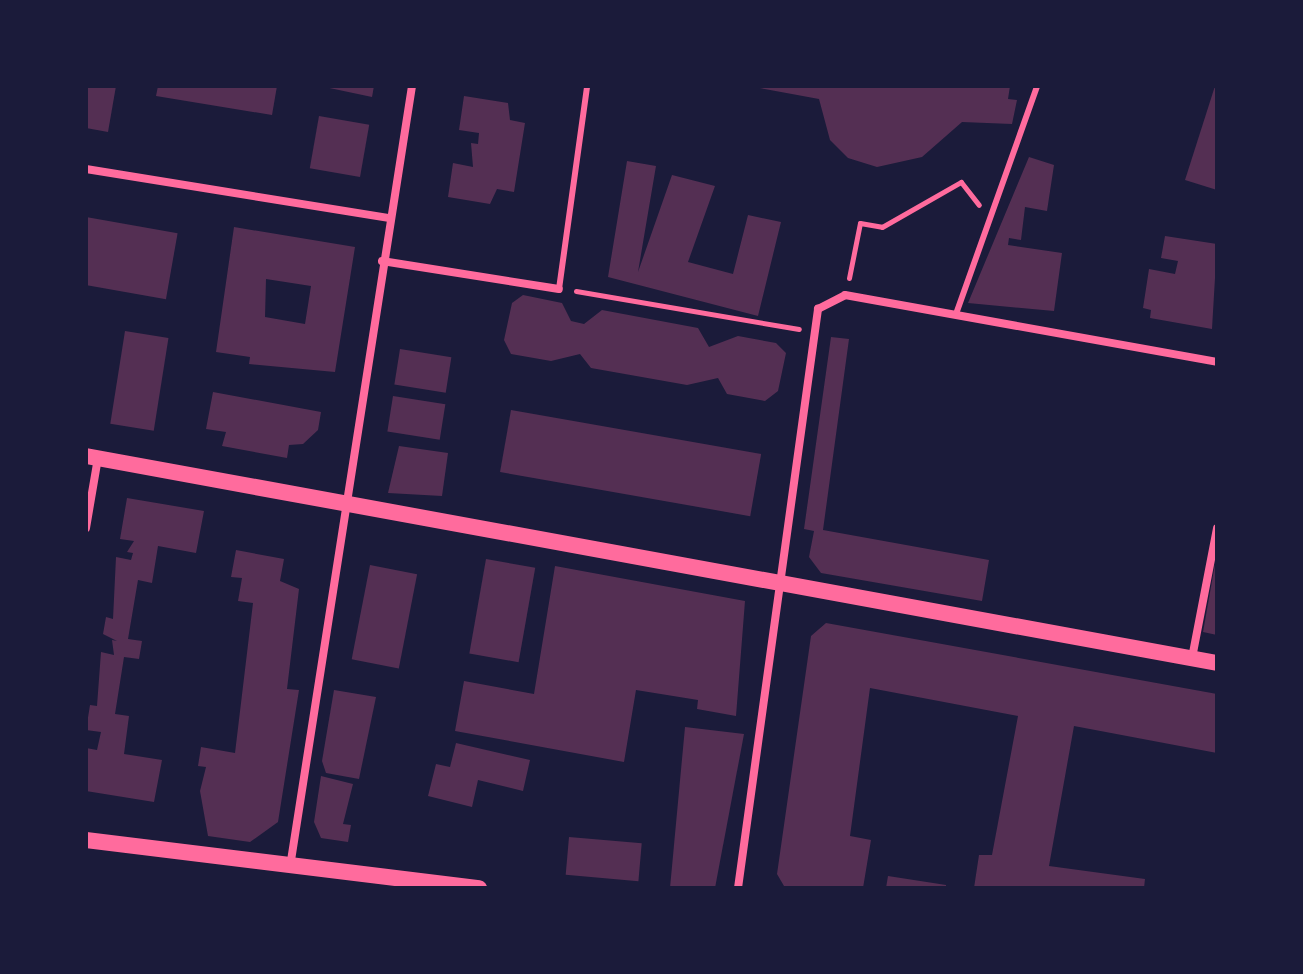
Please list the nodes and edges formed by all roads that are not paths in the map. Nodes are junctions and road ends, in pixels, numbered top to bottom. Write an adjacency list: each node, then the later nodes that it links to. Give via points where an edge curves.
1 (412, 86): 5 (street)
2 (587, 86): 7 (lane)
3 (1037, 86): 8 (lane)
4 (86, 169): 5 (street)
5 (388, 218): 6 (street)
6 (382, 261): 7 (street); 11 (street)
7 (559, 289)
8 (956, 314): 9 (street); 14 (street, via 845,295 828,298 810,331)
9 (1217, 362)
10 (92, 457): 11 (main road); 12 (street)
11 (343, 503): 14 (main road); 18 (street)
12 (86, 528)
13 (1217, 528): 15 (street)
14 (777, 582): 15 (main road); 21 (street)
15 (1192, 658): 16 (main road)
16 (1217, 663)
17 (86, 840): 18 (main road)
18 (290, 867): 19 (main road)
19 (365, 882): 20 (main road)
20 (479, 888)
21 (738, 888)

